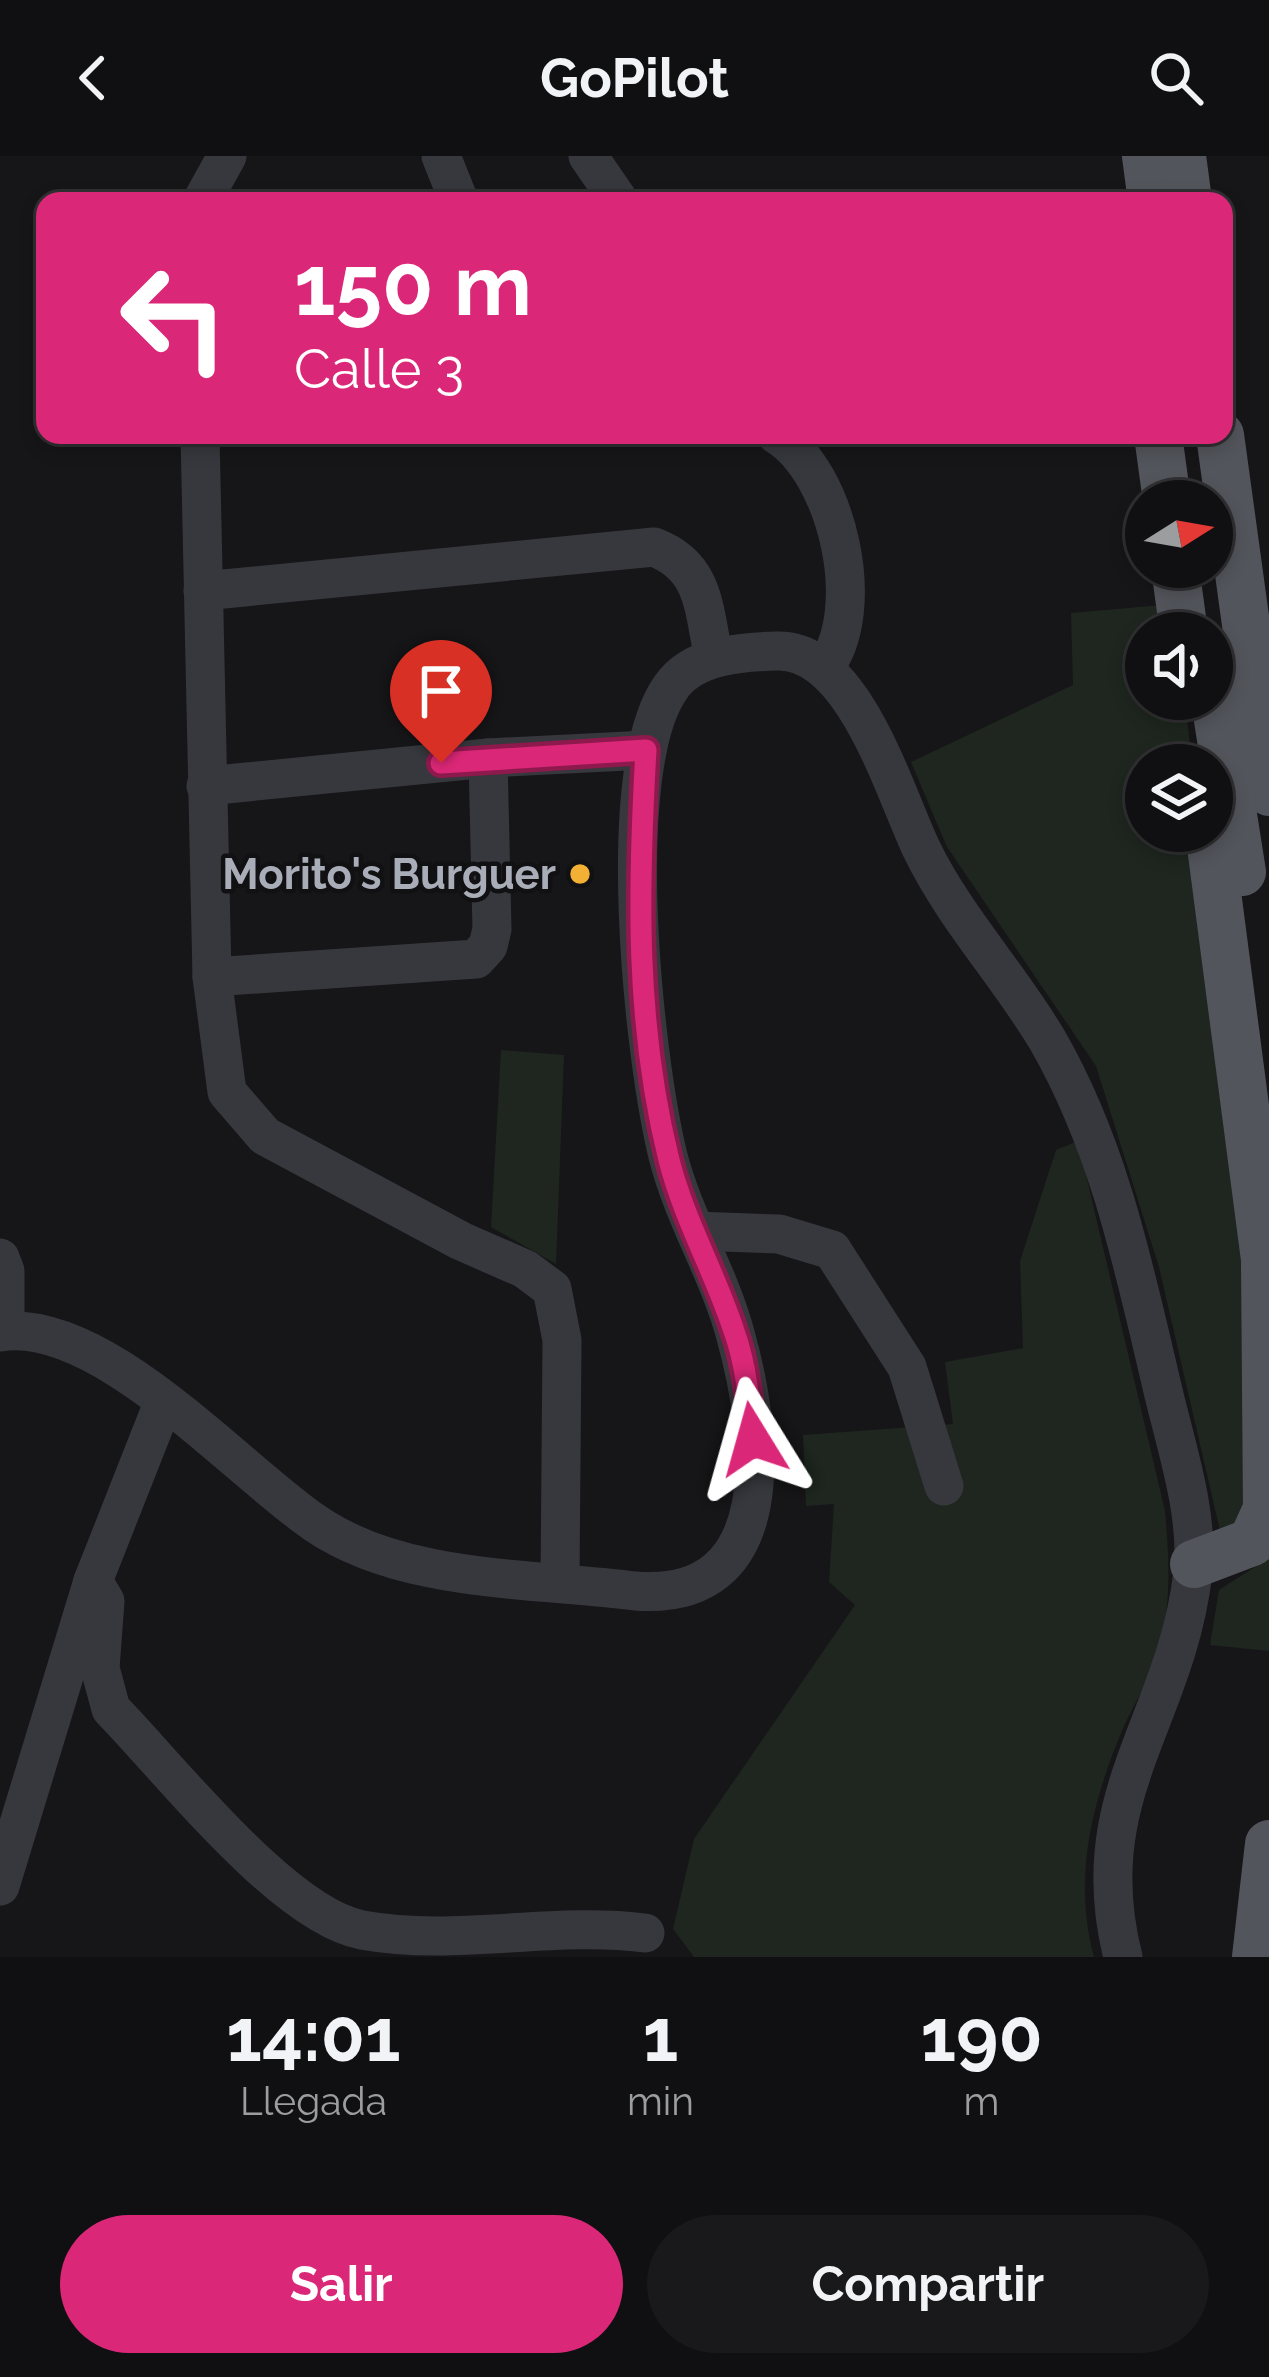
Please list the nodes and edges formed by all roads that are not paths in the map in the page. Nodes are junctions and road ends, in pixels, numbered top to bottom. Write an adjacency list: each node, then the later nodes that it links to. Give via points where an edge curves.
1 (227, 156): 7 (street)
2 (441, 156): 8 (street)
3 (588, 156): 9 (street)
4 (1133, 156): 10 (main road)
5 (1146, 156): 11 (main road)
6 (1181, 156): 12 (main road)
7 (207, 192)
8 (455, 192)
9 (613, 192)
10 (1134, 192)
11 (1151, 192)
12 (1187, 192)
13 (200, 444): 20 (street)
14 (787, 444): 22 (street, via 808,462 832,514 846,620)
15 (1159, 444): 18 (main road)
16 (1182, 444): 19 (main road)
17 (1221, 444): 27 (main road)
18 (1164, 480)
19 (1186, 480)
20 (203, 591): 21 (street, via 654,547 681,557 697,582); 26 (street)
21 (714, 658): 22 (street, via 791,651); 24 (street, via 672,685)
22 (824, 668): 37 (street, via 845,689 933,873 1047,1039 1092,1127 1181,1468)
23 (1218, 720): 30 (main road)
24 (646, 750): 25 (street); 31 (street, via 640,980 652,1084)
25 (488, 758): 26 (street); 29 (street, via 492,929 476,959)
26 (206, 787): 29 (street)
27 (1269, 792)
28 (1212, 852): 33 (main road)
29 (212, 977): 39 (street, via 227,1092 265,1136 552,1289 562,1340)
30 (1269, 1039)
31 (695, 1231): 36 (street, via 779,1234 832,1250 907,1367); 39 (street, via 736,1335 751,1413 755,1465 745,1531 726,1566 686,1589)
32 (0, 1258): 34 (street)
33 (1267, 1277): 37 (main road, via 1267,1509 1252,1542)
34 (3, 1331): 35 (street, via 58,1341)
35 (164, 1401): 38 (street); 39 (street, via 344,1539 458,1570)
36 (944, 1486)
37 (1194, 1564): 44 (street, via 1179,1656 1123,1785 1110,1868)
38 (93, 1581): 41 (street); 42 (street, via 105,1601 100,1668 111,1709 295,1900 365,1930 554,1926)
39 (560, 1582)
40 (1269, 1844): 45 (main road)
41 (0, 1886)
42 (651, 1945): 43 (street)
43 (601, 1957)
44 (1123, 1957)
45 (1256, 1957)

